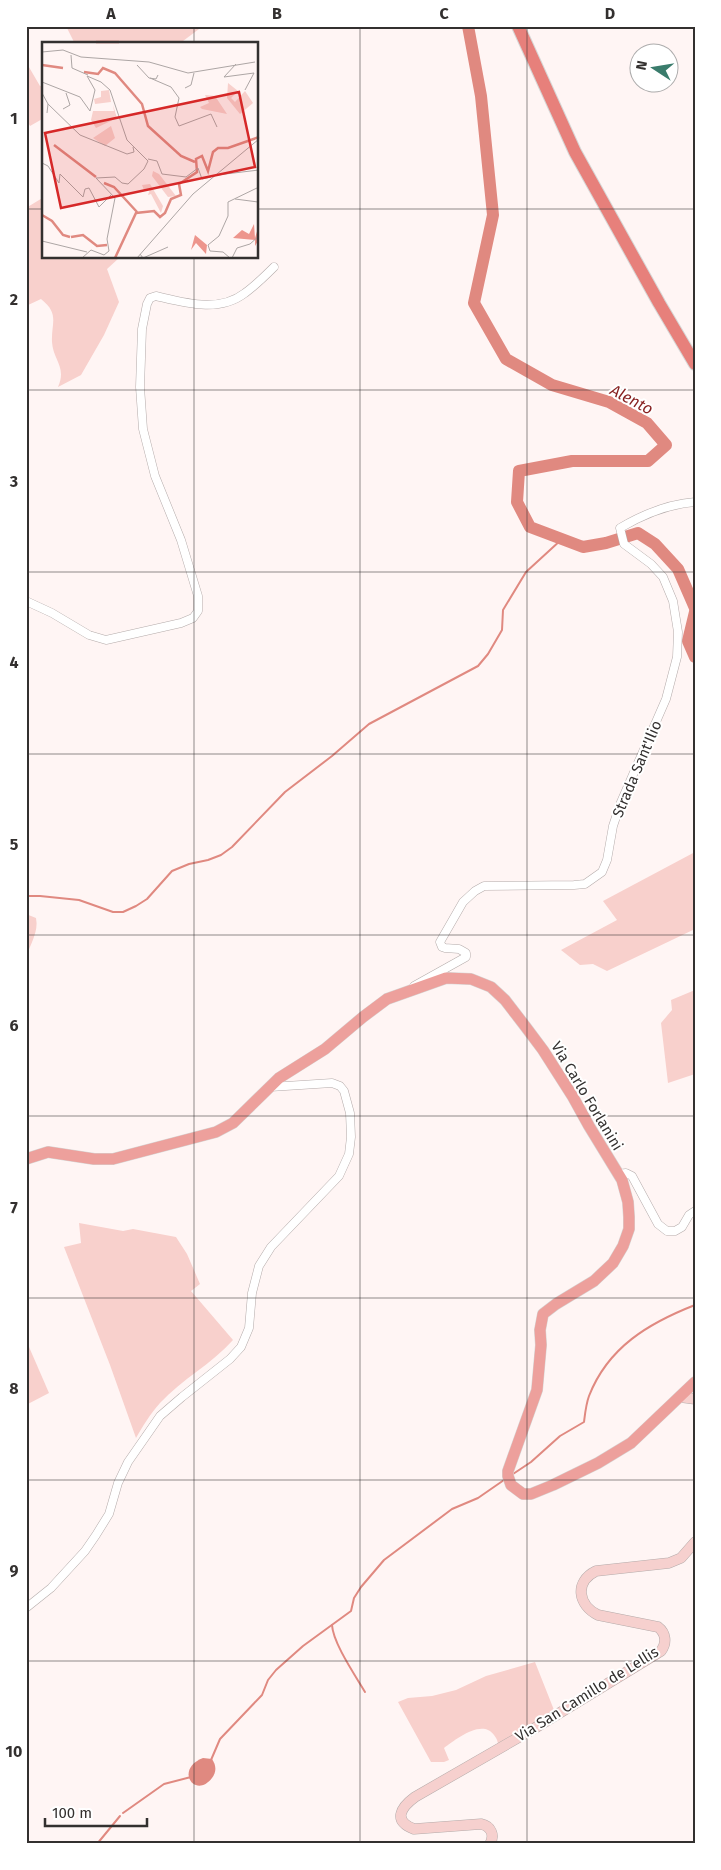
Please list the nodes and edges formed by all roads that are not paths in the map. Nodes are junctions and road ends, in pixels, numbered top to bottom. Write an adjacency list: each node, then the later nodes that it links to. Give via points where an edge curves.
1 (518, 26): 3 (highway, via 575,152)
2 (274, 267): 5 (street, via 246,293 223,304 203,306 156,296 146,304 140,387 143,429 155,476 181,540 198,596 198,611 192,618 181,622 106,640 89,635)
3 (695, 364)
4 (695, 502): 6 (street, Strada Sant'Ilio, via 638,518 620,528 624,544 663,577 673,601 678,632 666,699 621,802 602,872 586,884 497,885 475,891 463,902 440,942 442,947 462,950 466,957 416,984)
5 (26, 601)
6 (412, 990): 7 (main road, Via Carlo Forlanini, via 387,999 325,1050); 9 (main road, Via Carlo Forlanini, via 446,978 464,978 499,993 543,1050)
7 (270, 1087): 8 (main road, Via Carlo Forlanini, via 233,1123 216,1132 113,1159 48,1152); 15 (street, via 332,1083 340,1086 350,1113 351,1137 349,1154 339,1176 271,1246 259,1266 252,1293 249,1328 241,1347 160,1416 128,1462 109,1514 85,1550 51,1588)
8 (26, 1159)
9 (618, 1174): 10 (street, via 632,1176 658,1224 667,1231 682,1227); 12 (main road, Via Carlo Forlanini, via 628,1202 629,1229 613,1263 594,1281 543,1314 537,1390 508,1471 511,1485 518,1492 532,1494 598,1463 631,1443)
10 (695, 1211)
11 (695, 1382): 12 (main road, Via Carlo Forlanini)
12 (680, 1397): 13 (main road)
13 (695, 1400)
14 (695, 1542): 16 (main road, Via San Camillo de Lellis, via 681,1558 669,1563 596,1571 588,1575 582,1586 582,1598 590,1611 662,1630 665,1641 661,1651 415,1797 401,1812 405,1826 414,1829 487,1825 491,1829)
15 (26, 1608)
16 (490, 1844)

